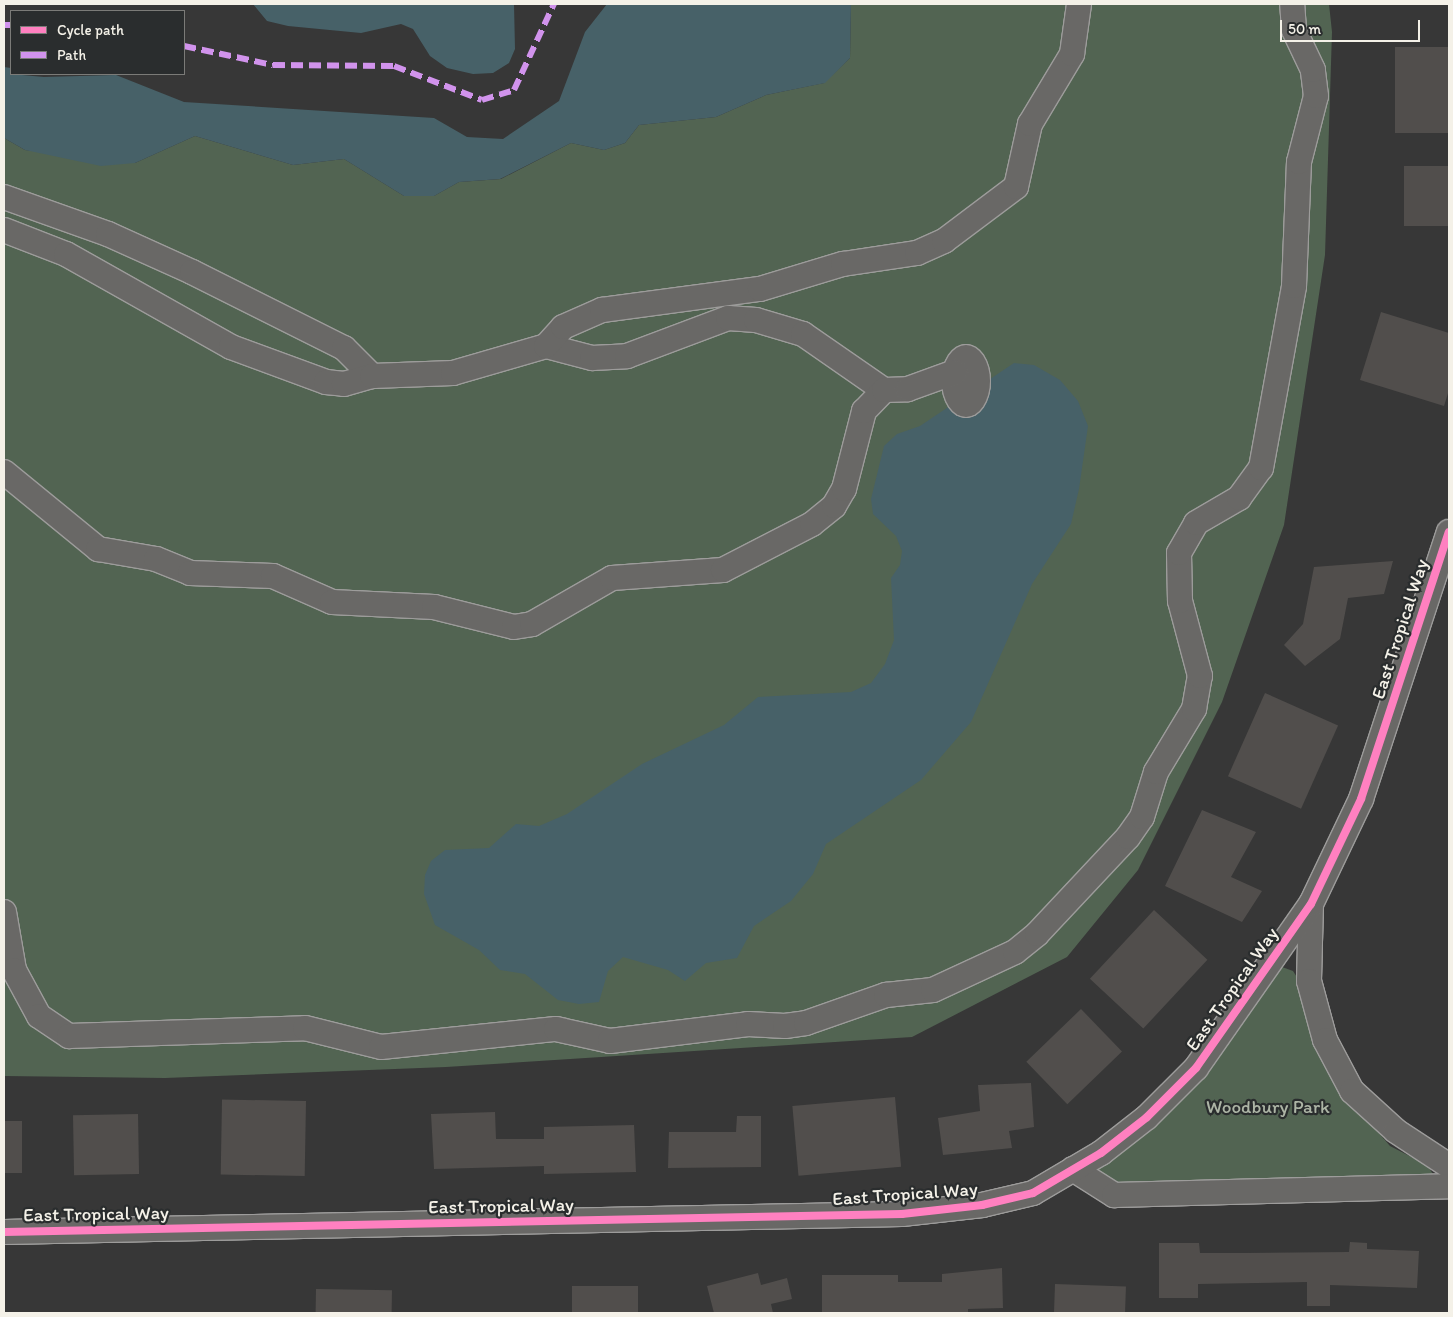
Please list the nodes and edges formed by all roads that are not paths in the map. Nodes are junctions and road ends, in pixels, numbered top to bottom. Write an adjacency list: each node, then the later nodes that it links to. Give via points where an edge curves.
1 (1079, 4): 5 (street, via 1072,54 1030,124 1016,187 964,229 917,253 843,264 760,289 602,310 563,327)
2 (1292, 4): 12 (street, via 1294,30 1313,70 1316,96 1300,162 1294,286 1261,468 1239,498 1196,523 1179,553 1180,601 1200,676 1194,709 1156,772 1142,817 1128,837 1038,934 1015,952 933,990 886,995 806,1024 785,1026 748,1024 610,1041 556,1029 381,1047 305,1028 69,1036 39,1016 14,970)
3 (4, 197): 7 (street, via 108,234 192,272 344,348)
4 (4, 230): 7 (street, via 66,254 231,347 326,382 344,384)
5 (546, 346): 7 (street, via 453,374); 8 (street, via 570,354 611,358 646,351 716,320 756,320 803,334)
6 (955, 372): 8 (street, via 908,389)
7 (372, 376)
8 (884, 390): 9 (street, via 860,418 844,489 824,516 742,563 723,570 612,578 532,624 514,627 434,607 332,602 273,576 190,573 156,559 98,549)
9 (4, 472)
10 (1449, 532): 11 (street, East Tropical Way, via 1361,800)
11 (1311, 904): 13 (street, East Tropical Way, via 1309,981 1325,1040 1352,1091 1396,1131); 14 (street, East Tropical Way, via 1196,1068 1147,1117)
12 (4, 912)
13 (1449, 1166)
14 (1073, 1169): 15 (street, via 1114,1195); 16 (street, East Tropical Way, via 1033,1193 982,1205 902,1214)
15 (1449, 1186)
16 (4, 1232)

